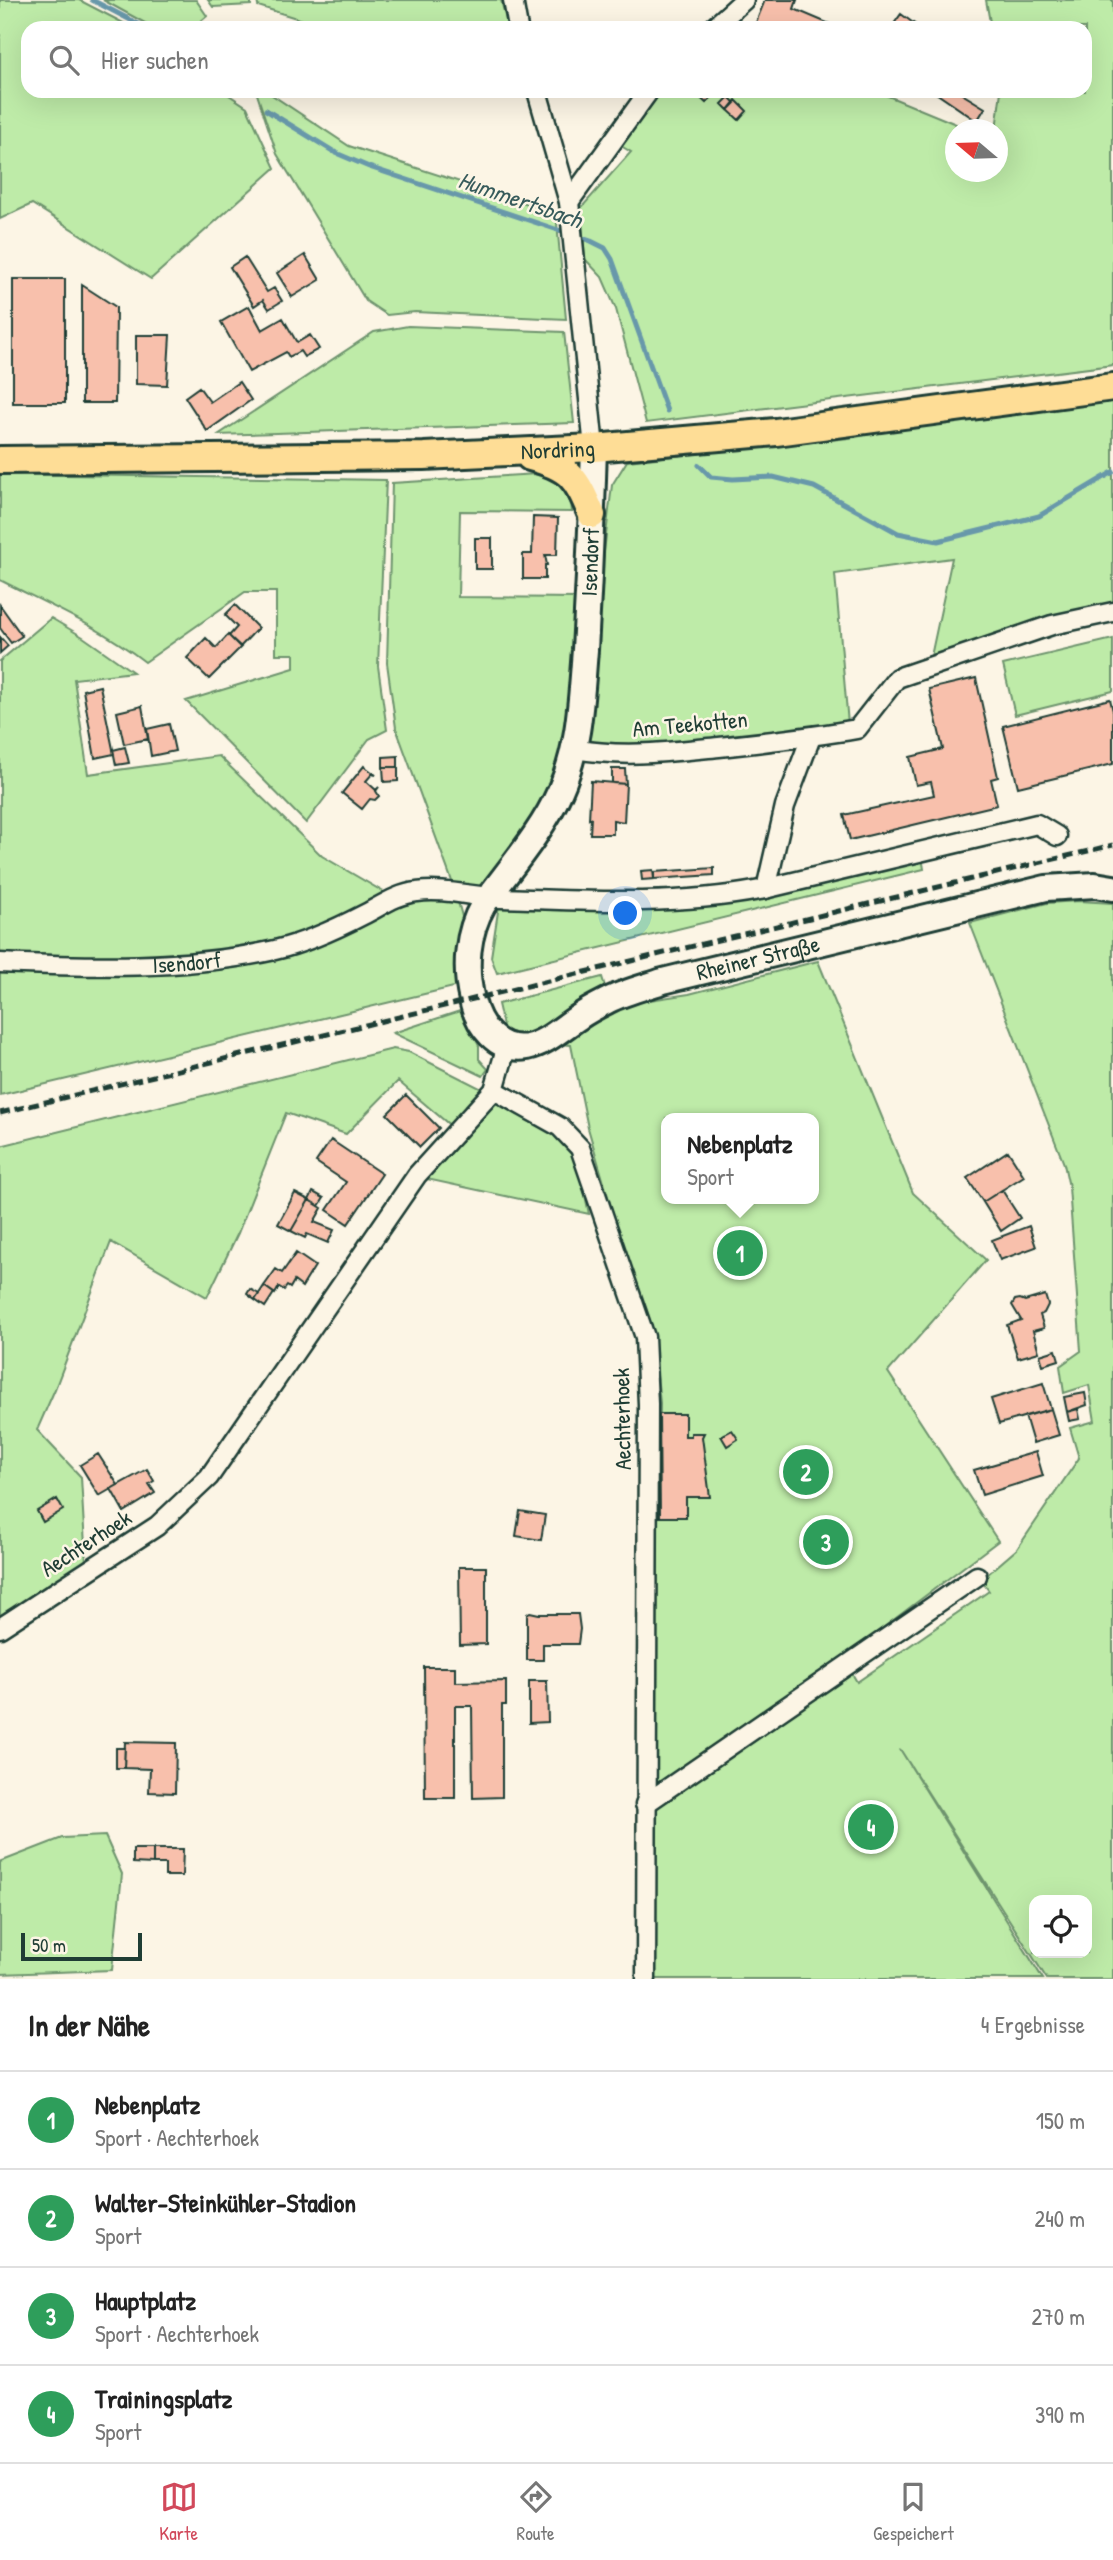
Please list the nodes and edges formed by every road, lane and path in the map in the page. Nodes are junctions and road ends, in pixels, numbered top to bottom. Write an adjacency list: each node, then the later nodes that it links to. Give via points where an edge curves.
1 (513, 0): 3 (street)
2 (744, 0): 4 (street)
3 (518, 21)
4 (721, 21)
5 (539, 98): 7 (street, Isendorf)
6 (644, 98): 7 (street)
7 (570, 211): 9 (street, Isendorf)
8 (1113, 387): 9 (main road, Nordring, via 776,432)
9 (594, 448): 10 (main road, Nordring); 12 (street, Isendorf)
10 (518, 453): 11 (main road, Nordring); 12 (main road, via 570,473)
11 (0, 460)
12 (592, 515): 15 (street, Isendorf, via 582,693)
13 (1113, 612): 14 (street, Am Teekotten, via 1052,625 897,678 857,729)
14 (811, 737): 15 (street, Am Teekotten, via 639,755); 18 (street, via 785,806)
15 (574, 749): 19 (street, Isendorf, via 550,811)
16 (1057, 836): 18 (street, via 1037,824)
17 (1113, 888): 21 (street, Rheiner Straße, via 1046,888 663,981 611,998 528,1047)
18 (766, 889): 19 (street, via 719,898)
19 (488, 898): 20 (street, Isendorf, via 445,892 401,895 336,928 276,950 212,959 138,966); 21 (street, Isendorf, via 472,927 468,951 472,1000 491,1037)
20 (0, 962)
21 (507, 1045): 22 (street, Aechterhoek)
22 (494, 1090): 24 (street, Aechterhoek, via 417,1175 209,1477 157,1526); 25 (street, Aechterhoek, via 560,1128 580,1148 645,1337)
23 (977, 1576): 25 (street)
24 (0, 1628)
25 (645, 1804): 26 (street, Aechterhoek)
26 (646, 1979)

